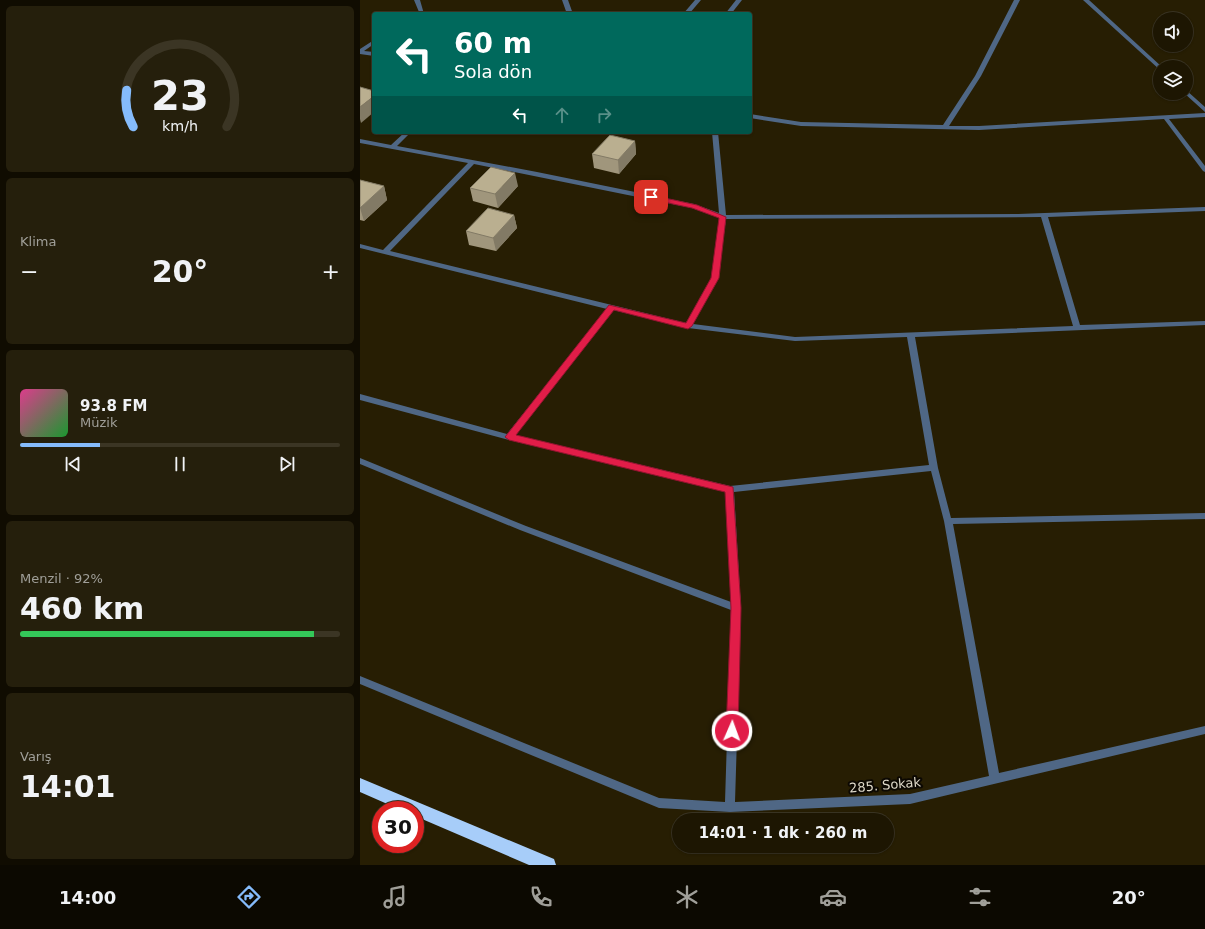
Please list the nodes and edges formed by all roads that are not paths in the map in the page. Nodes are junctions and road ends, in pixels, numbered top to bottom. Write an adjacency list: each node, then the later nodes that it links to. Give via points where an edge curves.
1 (417, 0): 7 (street)
2 (564, 0): 8 (street)
3 (698, 0): 9 (street)
4 (739, 0): 10 (street)
5 (1017, 0): 20 (street, via 978,76)
6 (1086, 0): 14 (street)
7 (422, 12)
8 (569, 12)
9 (688, 12)
10 (730, 12)
11 (372, 43): 12 (street)
12 (360, 51): 13 (street)
13 (372, 54)
14 (1153, 62)
15 (1193, 99): 16 (street)
16 (1205, 110)
17 (1205, 115): 19 (street)
18 (752, 116): 20 (street, via 801,124)
19 (1165, 117): 20 (street, via 979,128); 26 (street)
20 (945, 127)
21 (406, 134): 24 (street)
22 (715, 134): 29 (street)
23 (360, 141): 24 (street)
24 (392, 147): 25 (street)
25 (472, 162): 29 (street, via 694,206); 31 (street)
26 (1205, 170)
27 (1205, 209): 28 (street)
28 (1044, 215): 29 (street); 35 (street)
29 (723, 217): 34 (street, via 715,278)
30 (360, 246): 31 (street)
31 (385, 252): 32 (street)
32 (612, 307): 34 (street); 38 (street)
33 (1205, 323): 35 (street)
34 (688, 326): 36 (street, via 795,339)
35 (1077, 328): 36 (street)
36 (911, 336): 40 (street)
37 (360, 397): 38 (street)
38 (509, 437): 41 (street)
39 (360, 461): 44 (street, via 523,528)
40 (934, 468): 41 (street); 43 (street)
41 (730, 490): 44 (street)
42 (1205, 516): 43 (street)
43 (948, 521): 47 (street)
44 (736, 608): 49 (street)
45 (360, 680): 49 (street, 285. Sokak, via 659,803)
46 (1205, 730): 47 (street, 285. Sokak)
47 (994, 780): 49 (street, 285. Sokak, via 910,799)
48 (360, 785): 50 (highway)
49 (730, 807)
50 (548, 865)

